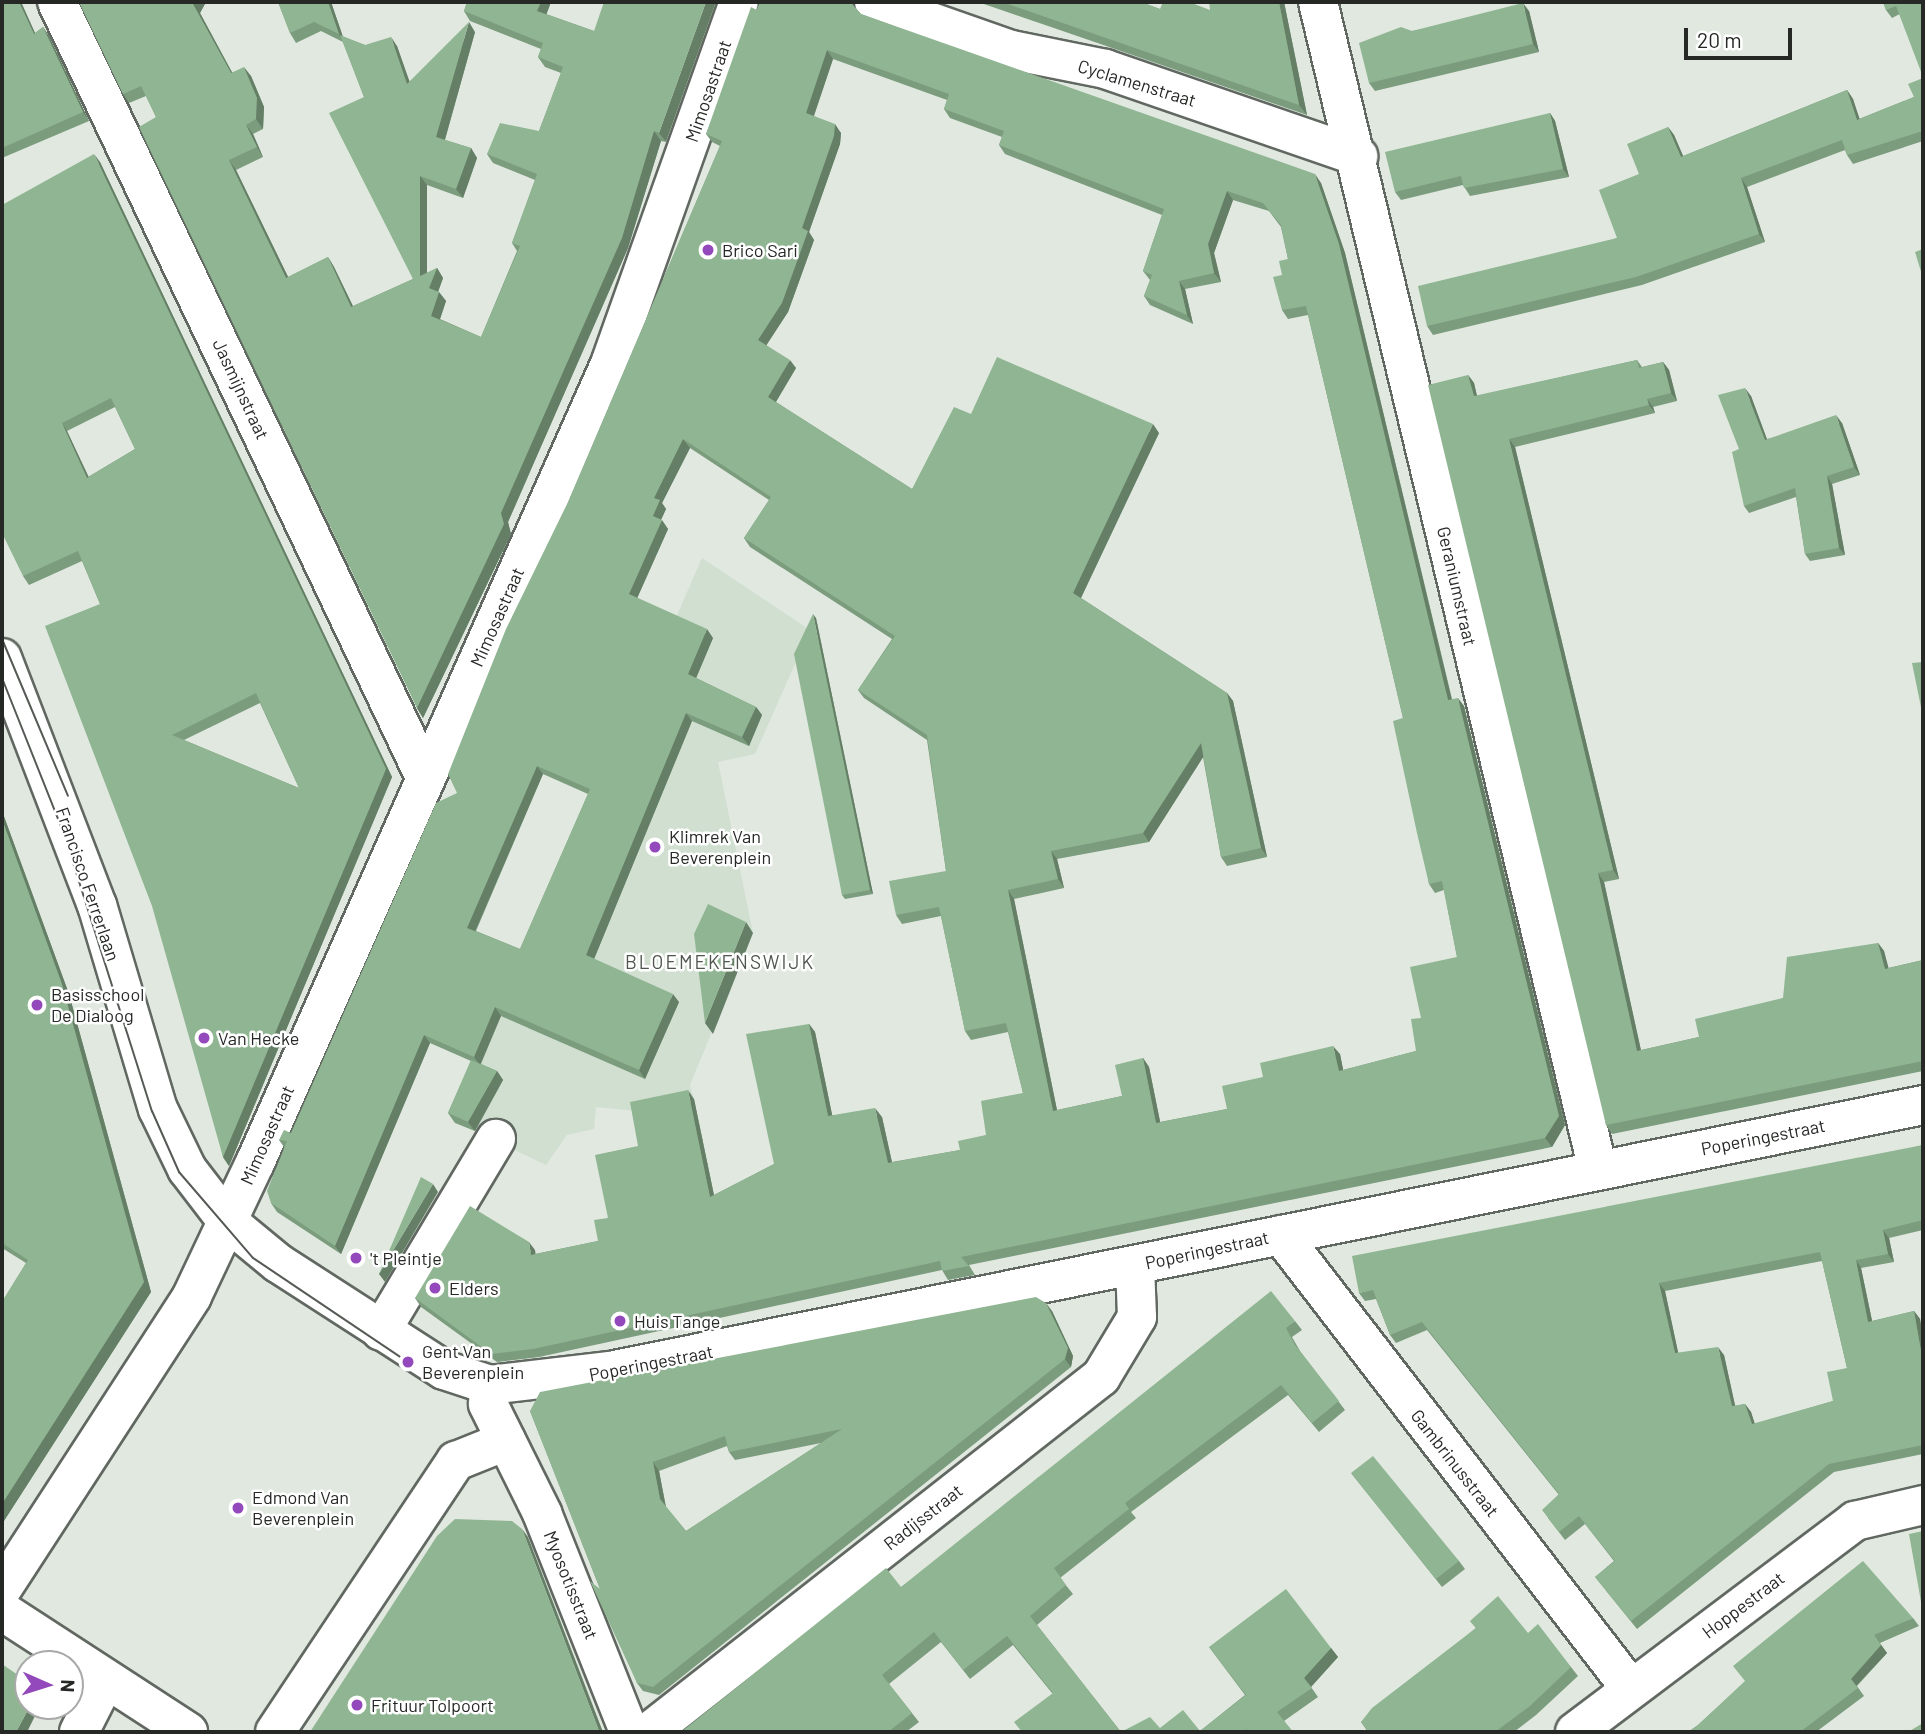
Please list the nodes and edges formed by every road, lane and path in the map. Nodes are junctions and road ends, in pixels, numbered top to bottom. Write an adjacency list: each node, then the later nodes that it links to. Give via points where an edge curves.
1 (57, 2): 7 (street, Jasmijnstraat)
2 (739, 2): 7 (street, Mimosastraat, via 629,319)
3 (874, 2): 5 (street, Cyclamenstraat, via 1011,50 1105,69)
4 (1318, 2): 5 (street, Geraniumstraat)
5 (1358, 156): 10 (street, Geraniumstraat)
6 (2, 658): 11 (street, Francisco Ferrerlaan, via 97,905 158,1109 187,1169)
7 (425, 777): 11 (street, Mimosastraat)
8 (1923, 1105): 10 (street, Poperingestraat)
9 (496, 1139): 14 (street)
10 (1598, 1171): 12 (street, Poperingestraat)
11 (228, 1221): 14 (street); 18 (street, via 192,1296)
12 (1281, 1235): 13 (street, Poperingestraat); 21 (street, Gambrinusstraat)
13 (1135, 1265): 15 (street, Poperingestraat, via 574,1378); 26 (street, Radijsstraat, via 1137,1317 1101,1377)
14 (382, 1331): 15 (street, via 444,1370)
15 (490, 1385): 16 (street, via 488,1404)
16 (506, 1441): 24 (street, via 456,1461); 25 (street, Myosotisstraat, via 542,1513)
17 (1923, 1505): 21 (street, Hoppestraat, via 1855,1521)
18 (2, 1589)
19 (2, 1611): 20 (street)
20 (106, 1679): 22 (street); 23 (street)
21 (1631, 1689): 27 (street, Hoppestraat)
22 (79, 1732)
23 (188, 1732)
24 (275, 1732)
25 (629, 1732)
26 (649, 1732)
27 (1575, 1732)

